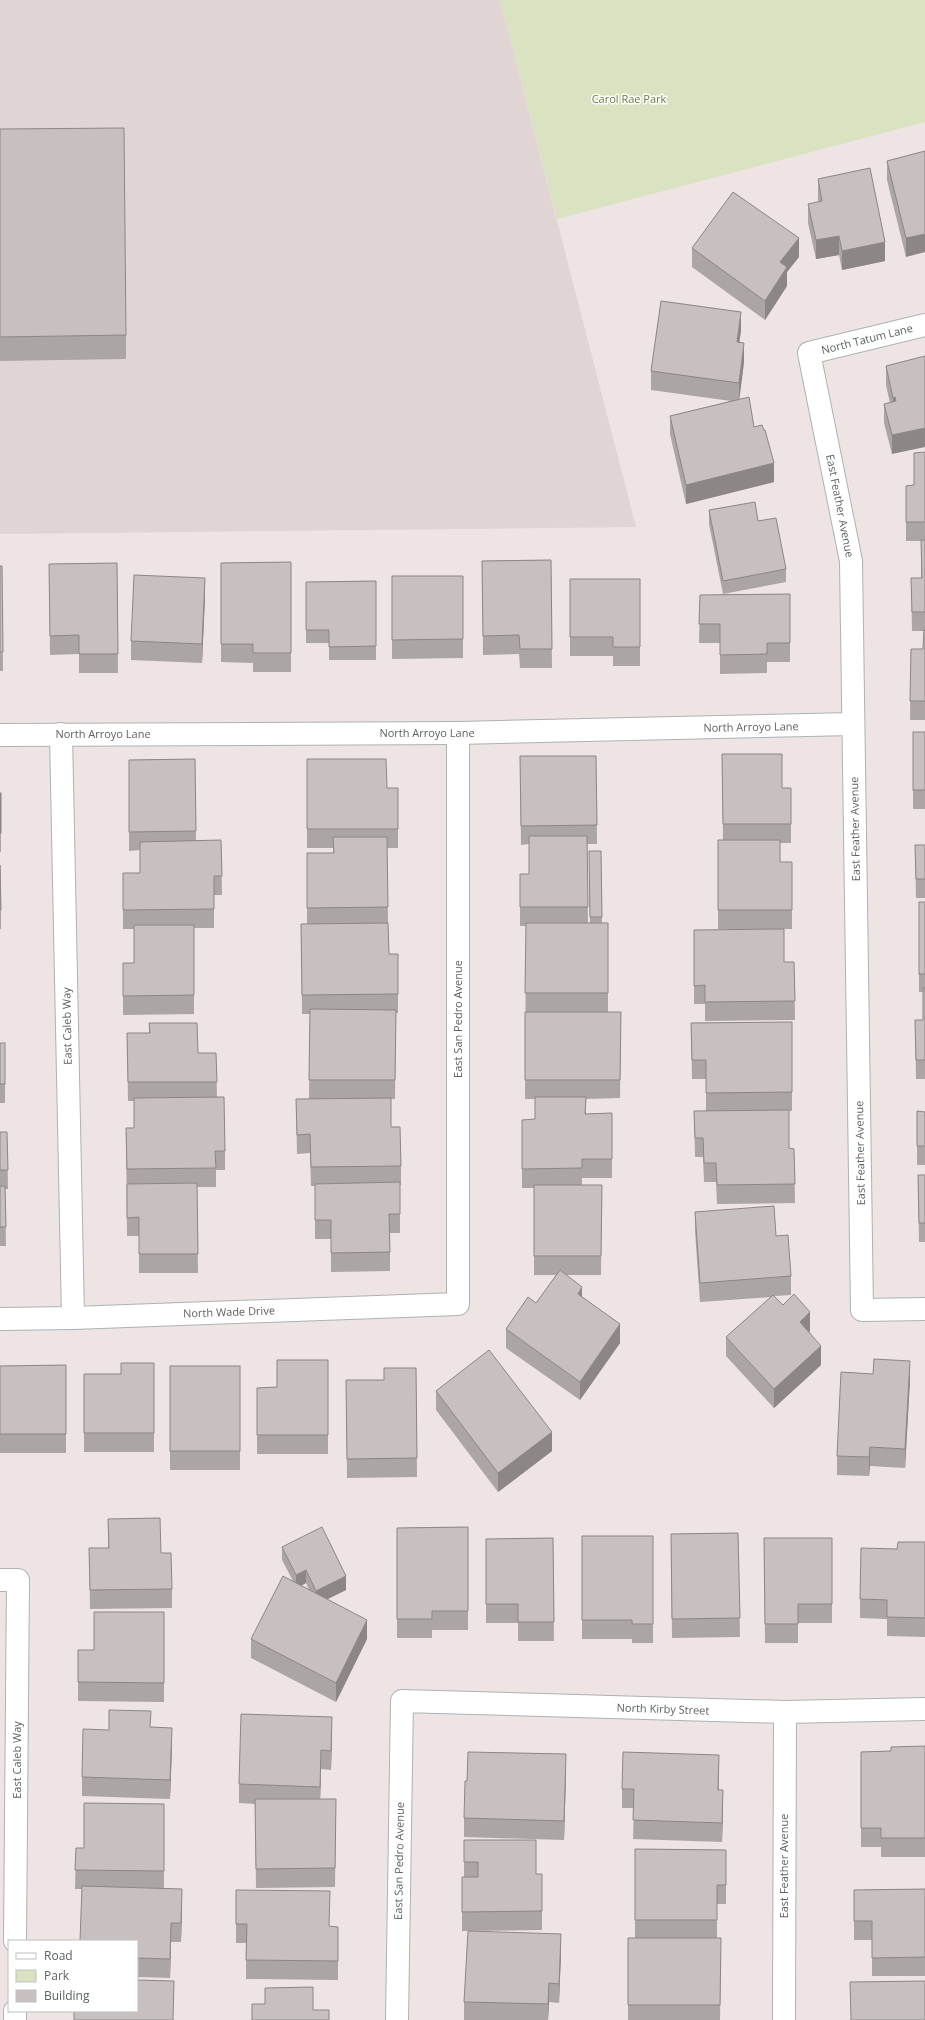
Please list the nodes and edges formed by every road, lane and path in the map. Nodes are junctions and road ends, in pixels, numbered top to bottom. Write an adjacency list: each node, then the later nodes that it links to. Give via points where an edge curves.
1 (925, 325): 2 (street, North Tatum Lane)
2 (809, 353): 3 (street, East Feather Avenue, via 851,560)
3 (853, 724): 5 (street, North Arroyo Lane); 8 (street, East Feather Avenue, via 862,1310)
4 (60, 734): 5 (street, North Arroyo Lane); 6 (street, North Arroyo Lane); 9 (street, East Caleb Way)
5 (458, 734): 7 (street, East San Pedro Avenue)
6 (0, 735)
7 (458, 1304): 9 (street, North Wade Drive)
8 (925, 1309)
9 (73, 1318): 10 (street, North Wade Drive)
10 (0, 1319)
11 (9, 1580): 15 (street, East Caleb Way)
12 (402, 1701): 14 (street, North Kirby Street); 16 (street, East San Pedro Avenue)
13 (925, 1709): 14 (street, North Kirby Street)
14 (785, 1712): 17 (street, East Feather Avenue)
15 (15, 1940)
16 (397, 2020)
17 (784, 2020)

